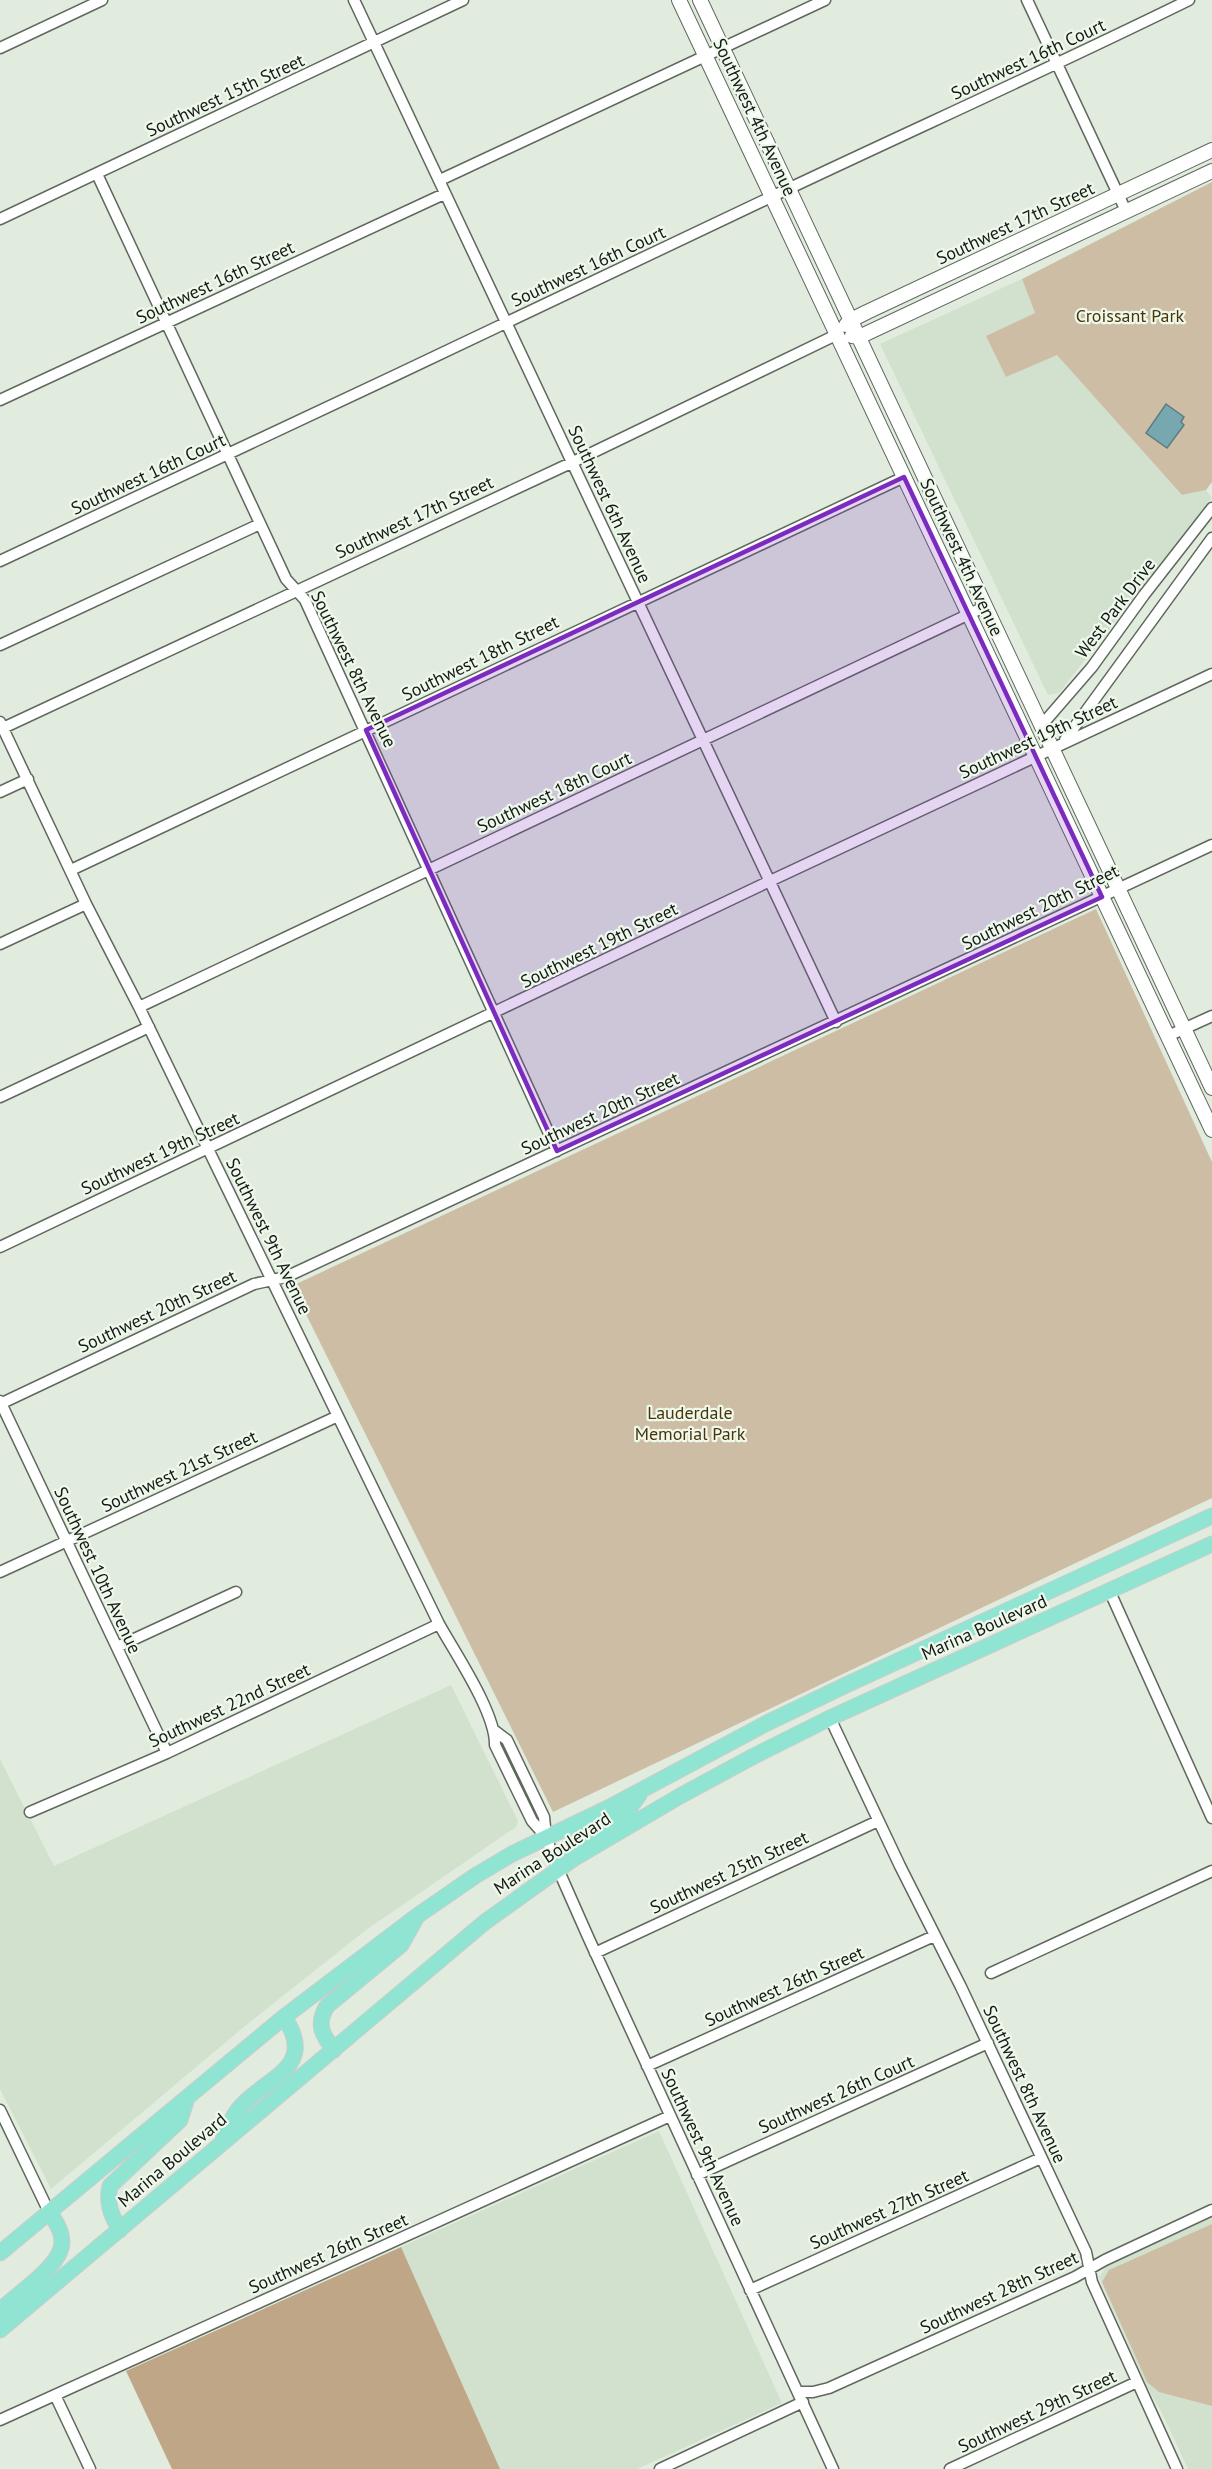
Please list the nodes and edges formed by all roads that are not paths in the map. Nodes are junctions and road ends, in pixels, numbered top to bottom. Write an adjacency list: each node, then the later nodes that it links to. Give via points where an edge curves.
1 (102, 0): 10 (street)
2 (354, 0): 9 (street, Southwest 6th Avenue)
3 (463, 0): 9 (street, Southwest 15th Street)
4 (680, 0): 12 (main road, Southwest 4th Avenue)
5 (700, 0): 11 (main road, Southwest 4th Avenue)
6 (825, 0): 11 (street)
7 (1027, 0): 13 (street)
8 (1189, 0): 13 (street, Southwest 16th Court)
9 (374, 42): 16 (street, Southwest 15th Street); 17 (street, Southwest 6th Avenue)
10 (0, 48)
11 (723, 49): 12 (street); 18 (main road, Southwest 4th Avenue)
12 (706, 56): 17 (street); 21 (main road, Southwest 4th Avenue)
13 (1056, 65): 18 (street, Southwest 16th Court); 20 (street)
14 (1212, 150): 20 (main road, Southwest 17th Street)
15 (1212, 171): 22 (main road, Southwest 17th Street)
16 (97, 174): 23 (street, Southwest 15th Street); 26 (street, Southwest 8th Avenue)
17 (440, 180): 19 (street, Southwest 6th Avenue)
18 (788, 189): 21 (street, Southwest 16th Court); 24 (main road, Southwest 4th Avenue)
19 (444, 194): 25 (street, Southwest 6th Avenue); 26 (street, Southwest 16th Street)
20 (1117, 194): 22 (street); 24 (main road, Southwest 17th Street)
21 (772, 196): 25 (street, Southwest 16th Court); 27 (main road, Southwest 4th Avenue)
22 (1126, 211): 28 (main road, Southwest 17th Street)
23 (0, 219)
24 (851, 320): 27 (main road, Southwest 17th Street); 28 (main road, Southwest 4th Avenue)
25 (508, 322): 30 (street, Southwest 16th Court); 31 (street, Southwest 6th Avenue)
26 (166, 323): 29 (street, Southwest 16th Street); 30 (street, Southwest 8th Avenue)
27 (838, 334): 28 (main road); 31 (street, Southwest 17th Street); 32 (main road, Southwest 4th Avenue)
28 (859, 337): 39 (main road, Southwest 4th Avenue)
29 (0, 400)
30 (227, 456): 34 (street, Southwest 8th Avenue); 36 (street, Southwest 16th Court)
31 (573, 462): 37 (street, Southwest 17th Street); 38 (street, Southwest 6th Avenue)
32 (904, 477): 38 (street, Southwest 18th Street); 40 (main road, Southwest 4th Avenue)
33 (1212, 508): 44 (street, West Park Drive, via 1092,667)
34 (260, 524): 37 (street, Southwest 8th Avenue, via 286,579); 41 (street)
35 (1212, 538): 47 (street, West Park Drive)
36 (0, 561)
37 (297, 591): 43 (street, Southwest 17th Street); 45 (street, Southwest 8th Avenue, via 305,600)
38 (637, 601): 45 (street, Southwest 18th Street); 46 (street, Southwest 6th Avenue)
39 (984, 607): 40 (street, Southwest 18th Court); 44 (main road, Southwest 4th Avenue)
40 (970, 614): 46 (street, Southwest 18th Court); 48 (main road, Southwest 4th Avenue)
41 (0, 645)
42 (1212, 674): 47 (street, Southwest 19th Street)
43 (2, 725): 49 (street, Southwest 9th Avenue)
44 (1041, 726): 47 (main road, Southwest 4th Avenue)
45 (366, 730): 52 (street, Southwest 8th Avenue); 53 (street, Southwest 18th Street)
46 (705, 740): 52 (street, Southwest 18th Court); 54 (street, Southwest 6th Avenue)
47 (1058, 745): 48 (street, Southwest 19th Street); 55 (main road, Southwest 4th Avenue)
48 (1036, 755): 54 (street, Southwest 19th Street); 56 (main road, Southwest 4th Avenue)
49 (28, 779): 50 (street); 53 (street, Southwest 9th Avenue)
50 (0, 792)
51 (1212, 844): 55 (street, Southwest 20th Street)
52 (430, 869): 59 (street, Southwest 18th Court); 60 (street, Southwest 8th Avenue)
53 (71, 870): 57 (street, Southwest 9th Avenue)
54 (770, 881): 60 (street, Southwest 19th Street); 62 (street, Southwest 6th Avenue)
55 (1117, 889): 56 (street, Southwest 20th Street); 64 (main road, Southwest 4th Avenue)
56 (1102, 897): 62 (street, Southwest 20th Street); 65 (main road, Southwest 4th Avenue)
57 (86, 903): 58 (street); 59 (street, Southwest 9th Avenue)
58 (0, 944)
59 (139, 1007): 63 (street, Southwest 9th Avenue)
60 (494, 1014): 69 (street, Southwest 19th Street); 70 (street, Southwest 8th Avenue)
61 (1212, 1016): 64 (street)
62 (836, 1022): 70 (street, Southwest 20th Street)
63 (149, 1026): 67 (street); 69 (street, Southwest 9th Avenue)
64 (1184, 1029): 65 (street); 66 (main road, Southwest 4th Avenue)
65 (1168, 1036): 68 (main road, Southwest 4th Avenue)
66 (1212, 1088)
67 (0, 1097)
68 (1212, 1130)
69 (207, 1149): 71 (street, Southwest 19th Street); 72 (street, Southwest 9th Avenue)
70 (557, 1151): 72 (street, Southwest 20th Street, via 286,1277)
71 (0, 1247)
72 (272, 1280): 73 (street, Southwest 20th Street, via 254,1284); 74 (street, Southwest 9th Avenue)
73 (0, 1403): 76 (street, Southwest 10th Avenue)
74 (338, 1416): 76 (street, Southwest 21st Street); 81 (street, Southwest 9th Avenue)
75 (1212, 1516): 83 (main road, Marina Boulevard)
76 (66, 1541): 78 (street, Southwest 21st Street); 82 (street, Southwest 10th Avenue)
77 (1212, 1544): 80 (main road, Marina Boulevard)
78 (0, 1572)
79 (236, 1592): 82 (street)
80 (1110, 1592): 84 (main road, Marina Boulevard); 88 (street)
81 (439, 1624): 85 (street, Southwest 22nd Street); 90 (street, Southwest 9th Avenue, via 495,1731 495,1745 532,1821)
82 (117, 1647): 85 (street, Southwest 10th Avenue)
83 (846, 1685): 84 (main road); 86 (main road, Marina Boulevard)
84 (830, 1718): 89 (street, Southwest 8th Avenue); 91 (main road, Marina Boulevard, via 680,1796)
85 (167, 1753): 87 (street, Southwest 22nd Street)
86 (644, 1790): 90 (main road, Marina Boulevard); 91 (main road, via 628,1810 569,1846)
87 (30, 1812)
88 (1212, 1818)
89 (878, 1821): 94 (street, Southwest 8th Avenue); 95 (street, Southwest 25th Street)
90 (546, 1837): 91 (street, Southwest 9th Avenue); 93 (main road, Marina Boulevard, via 475,1876)
91 (558, 1869): 95 (street, Southwest 9th Avenue); 99 (main road, Marina Boulevard, via 485,1922)
92 (1212, 1871): 96 (street)
93 (417, 1916): 97 (main road, Marina Boulevard); 99 (main road, via 402,1945 327,2006 321,2030)
94 (934, 1936): 98 (street, Southwest 8th Avenue); 100 (street, Southwest 26th Street)
95 (595, 1953): 100 (street, Southwest 9th Avenue)
96 (991, 1973)
97 (284, 2017): 101 (main road, Marina Boulevard); 104 (main road, via 293,2031 295,2053 286,2068 237,2110)
98 (988, 2043): 105 (street, Southwest 8th Avenue); 106 (street, Southwest 26th Court)
99 (334, 2050): 104 (main road, Marina Boulevard)
100 (647, 2066): 103 (street, Southwest 9th Avenue)
101 (187, 2098): 108 (main road, Marina Boulevard); 109 (main road, via 180,2120 110,2186 107,2198)
102 (0, 2110): 108 (street)
103 (670, 2116): 106 (street, Southwest 9th Avenue); 116 (street, Southwest 26th Street)
104 (220, 2145): 109 (main road, Marina Boulevard)
105 (1041, 2158): 111 (street, Southwest 8th Avenue); 112 (street, Southwest 27th Street)
106 (697, 2175): 112 (street, Southwest 9th Avenue)
107 (1212, 2210): 111 (street, Southwest 28th Street)
108 (49, 2212): 110 (main road, Marina Boulevard); 113 (main road, via 62,2239 60,2252)
109 (120, 2230): 114 (main road, Marina Boulevard)
110 (0, 2253)
111 (1090, 2268): 115 (street, Southwest 8th Avenue, via 1092,2282); 117 (street, Southwest 28th Street, via 829,2388)
112 (750, 2290): 117 (street, Southwest 9th Avenue)
113 (0, 2313)
114 (0, 2330)
115 (1137, 2382): 122 (street, Southwest 29th Street); 123 (street, Southwest 8th Avenue)
116 (55, 2395): 118 (street, Southwest 26th Street); 119 (street)
117 (800, 2397): 120 (street, Southwest 28th Street); 121 (street, Southwest 9th Avenue)
118 (0, 2420)
119 (90, 2469)
120 (660, 2469)
121 (833, 2469)
122 (950, 2469)
123 (1177, 2469)

